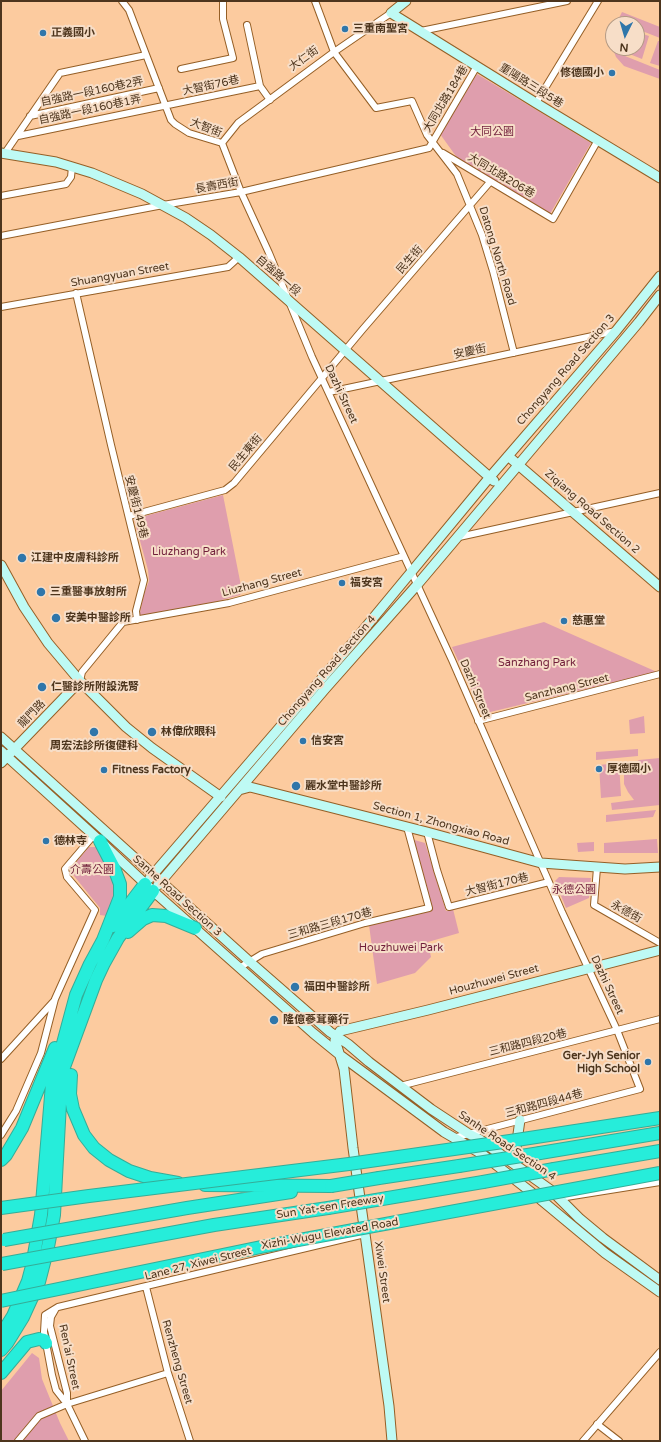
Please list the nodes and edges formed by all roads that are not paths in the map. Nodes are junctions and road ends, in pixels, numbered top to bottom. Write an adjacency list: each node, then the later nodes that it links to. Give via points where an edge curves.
1 (122, 1): 11 (street, 大智街, via 129,10)
2 (223, 1): 13 (street, via 223,19 233,58)
3 (315, 1): 10 (street, Datong North Road)
4 (406, 1): 7 (main road, 大仁街)
5 (567, 1): 9 (street)
6 (598, 1): 17 (street)
7 (391, 12): 9 (main road, 重陽路三段5巷); 10 (street, 大仁街)
8 (247, 25): 14 (street)
9 (421, 31): 12 (main road, 重陽路三段5巷)
10 (334, 52): 16 (street, 大仁街); 22 (street, Datong North Road, via 376,108 412,101)
11 (146, 55): 15 (street, 大智街); 19 (street, via 60,73)
12 (477, 66): 17 (main road, 重陽路三段5巷); 22 (street, 大同北路184巷)
13 (181, 69)
14 (260, 86): 16 (street); 18 (street, 大智街76巷)
15 (159, 88): 18 (street, 大智街); 19 (street, 自強路一段160巷2弄)
16 (270, 100): 23 (street, 大仁街, via 238,123)
17 (536, 103): 21 (main road, 重陽路三段5巷)
18 (166, 105): 20 (street, 自強路一段160巷1弄); 23 (street, 大智街, via 171,120 182,129)
19 (30, 116): 20 (street)
20 (18, 136): 25 (street)
21 (598, 140): 27 (main road, 重陽路三段5巷); 28 (street, 大同北路206巷, via 553,218)
22 (432, 142): 24 (street, Datong North Road); 29 (street, 長壽西街, via 429,148)
23 (222, 143): 29 (street, 大智街)
24 (439, 151): 28 (street, 大同北路206巷); 32 (street, Datong North Road, via 457,174)
25 (3, 153): 26 (main road, 自強路一段)
26 (72, 167): 30 (street, via 71,177 66,184); 31 (main road, 自強路一段, via 112,181)
27 (660, 178)
28 (490, 182): 32 (street, 民生街)
29 (241, 192): 31 (street, 長壽西街); 38 (street, 大智街)
30 (1, 196)
31 (163, 205): 33 (street, 長壽西街); 34 (main road, 自強路一段, via 211,235)
32 (471, 205): 41 (street, 民生街); 42 (street, Datong North Road, via 493,271)
33 (1, 236)
34 (239, 257): 36 (street, Shuangyuan Street, via 228,267); 38 (main road, 自強路一段)
35 (660, 276): 40 (main road, Chongyang Road Section 3)
36 (76, 293): 39 (street, Shuangyuan Street); 52 (street, 安慶街149巷)
37 (660, 295): 47 (main road)
38 (288, 300): 41 (main road, 自強路一段); 43 (street, Dazhi Street)
39 (1, 307)
40 (616, 331): 42 (street, 安慶街); 46 (main road, Chongyang Road Section 3)
41 (346, 351): 43 (street, 民生東街); 44 (main road, 自強路一段)
42 (514, 353): 44 (street, 安慶街)
43 (322, 378): 45 (street, Dazhi Street); 52 (street, 民生東街, via 234,483 225,490)
44 (380, 382): 45 (street, 安慶街); 48 (main road, 自強路一段)
45 (329, 392): 54 (street, Dazhi Street)
46 (508, 456): 47 (main road, Ziqiang Road Section 2); 48 (main road, Chongyang Road Section 3)
47 (518, 464): 49 (main road, Chongyang Road Section 4); 51 (main road, Ziqiang Road Section 2)
48 (489, 478): 49 (main road, 自強路一段); 56 (main road, Chongyang Road Section 4)
49 (500, 486): 53 (main road, Chongyang Road Section 4)
50 (660, 493): 51 (street)
51 (572, 511): 53 (street); 58 (main road, Ziqiang Road Section 2)
52 (129, 516): 59 (street, 安慶街149巷, via 144,580 136,611)
53 (457, 537): 57 (main road, Chongyang Road Section 4)
54 (404, 556): 56 (street, Dazhi Street); 59 (street, Liuzhang Street, via 229,603)
55 (1, 565): 61 (main road, via 24,607)
56 (412, 573): 57 (street, Dazhi Street); 67 (main road, Chongyang Road Section 4)
57 (418, 585): 62 (street, Dazhi Street); 66 (main road, Chongyang Road Section 4, via 325,689)
58 (660, 587)
59 (137, 620): 61 (street, Liuzhang Street, via 123,622 82,672)
60 (660, 674): 62 (street, Sanzhang Street)
61 (80, 681): 64 (main road, 龍門路); 67 (main road, via 126,727)
62 (478, 721): 71 (street, Dazhi Street)
63 (1, 738): 64 (main road, Sanhe Road Section 3)
64 (14, 750): 65 (main road, 龍門路); 74 (main road, Sanhe Road Section 3)
65 (3, 757): 70 (main road, Sanhe Road Section 3)
66 (241, 790): 67 (main road, Section 1, Zhongxiao Road); 68 (main road, Section 1, Zhongxiao Road, via 250,787); 75 (main road, Chongyang Road Section 4)
67 (221, 797): 74 (main road, Chongyang Road Section 4)
68 (407, 827): 69 (main road, Section 1, Zhongxiao Road); 82 (street, 三和路三段170巷, via 429,908 365,923 262,954)
69 (427, 832): 71 (main road, Section 1, Zhongxiao Road); 76 (street, 大智街170巷, via 449,907)
70 (97, 838): 77 (main road, Sanhe Road Section 3); 79 (highway, via 120,884 120,897); 87 (street, via 65,869 68,878 95,910)
71 (541, 863): 73 (main road, Section 1, Zhongxiao Road); 76 (street, Dazhi Street)
72 (660, 867): 73 (main road, Section 1, Zhongxiao Road)
73 (597, 868): 80 (street, 永德街, via 594,905)
74 (153, 874): 75 (main road, Sanhe Road Section 3); 77 (main road, Chongyang Road Section 4)
75 (161, 881): 77 (main road, Chongyang Road Section 4); 82 (main road, Sanhe Road Section 3)
76 (549, 882): 85 (street, Dazhi Street)
77 (149, 887): 78 (main road, Sanhe Road Section 3); 79 (highway); 83 (highway)
78 (196, 928): 83 (highway, via 166,916 152,915 131,928); 84 (main road, Sanhe Road Section 3)
79 (103, 940): 86 (highway)
80 (660, 943)
81 (660, 950): 85 (main road, Houzhuwei Street)
82 (249, 961): 84 (street, 三和路三段170巷); 90 (main road, Sanhe Road Section 3)
83 (104, 963): 91 (highway)
84 (239, 968): 92 (main road, Sanhe Road Section 3)
85 (588, 968): 89 (street, Dazhi Street); 90 (main road, Houzhuwei Street, via 340,1031)
86 (76, 995): 103 (highway, via 22,1128); 118 (highway, via 52,1084 41,1215 32,1266 13,1316)
87 (55, 999): 93 (street); 100 (street, via 41,1053 16,1111)
88 (660, 1019): 89 (street, 三和路四段20巷)
89 (616, 1030): 94 (street, 三和路四段20巷); 95 (street, Dazhi Street)
90 (336, 1036): 92 (main road, Xiwei Street); 94 (main road, Sanhe Road Section 4)
91 (72, 1045): 107 (highway, via 70,1094 73,1109 84,1135 94,1148 109,1160 129,1171 167,1182 205,1186); 120 (highway, via 64,1066 54,1215 48,1247 39,1282 23,1316)
92 (340, 1055): 101 (main road, Sanhe Road Section 4); 110 (main road, Xiwei Street, via 344,1069)
93 (1, 1059)
94 (400, 1086): 99 (main road, Sanhe Road Section 4)
95 (640, 1089): 97 (street, 三和路四段44巷)
96 (660, 1118): 109 (highway, bridge, via 349,1164)
97 (520, 1120): 99 (street, 三和路四段44巷); 104 (main road)
98 (660, 1133): 107 (highway, Sun Yat-sen Freeway, bridge)
99 (469, 1134): 101 (street, 三和路四段44巷); 104 (main road, Sanhe Road Section 4)
100 (1, 1135)
101 (453, 1138): 115 (main road, Sanhe Road Section 4, via 482,1154 605,1252)
102 (660, 1151): 112 (highway, Sun Yat-sen Freeway, bridge, via 214,1225)
103 (1, 1160)
104 (514, 1164): 108 (main road, Sanhe Road Section 4)
105 (660, 1174): 116 (highway, Xizhi-Wugu Elevated Road, bridge, via 261,1247)
106 (660, 1182): 108 (street)
107 (331, 1186): 111 (highway, Sun Yat-sen Freeway, bridge)
108 (560, 1198): 113 (main road, Sanhe Road Section 4, via 603,1238)
109 (1, 1208)
110 (365, 1234): 114 (street, Lane 27, Xiwei Street); 129 (main road, Xiwei Street)
111 (3, 1240)
112 (2, 1264)
113 (660, 1280)
114 (146, 1287): 117 (street, Lane 27, Xiwei Street); 123 (street, Renzheng Street)
115 (660, 1292)
116 (1, 1301)
117 (58, 1307): 119 (street, Ren'ai Street, via 44,1315); 124 (street, Ren'ai Street, via 51,1317 50,1326)
118 (1, 1335)
119 (46, 1342): 122 (highway, via 39,1339 27,1342); 124 (street, Ren'ai Street, via 56,1390)
120 (1, 1350)
121 (660, 1352): 125 (street)
122 (1, 1373)
123 (168, 1373): 124 (street); 128 (street, Renzheng Street)
124 (67, 1404): 126 (street, via 39,1416); 127 (street, Ren'ai Street)
125 (597, 1424): 130 (street); 131 (street)
126 (18, 1441)
127 (85, 1441)
128 (190, 1441)
129 (392, 1441)
130 (583, 1441)
131 (619, 1441)

